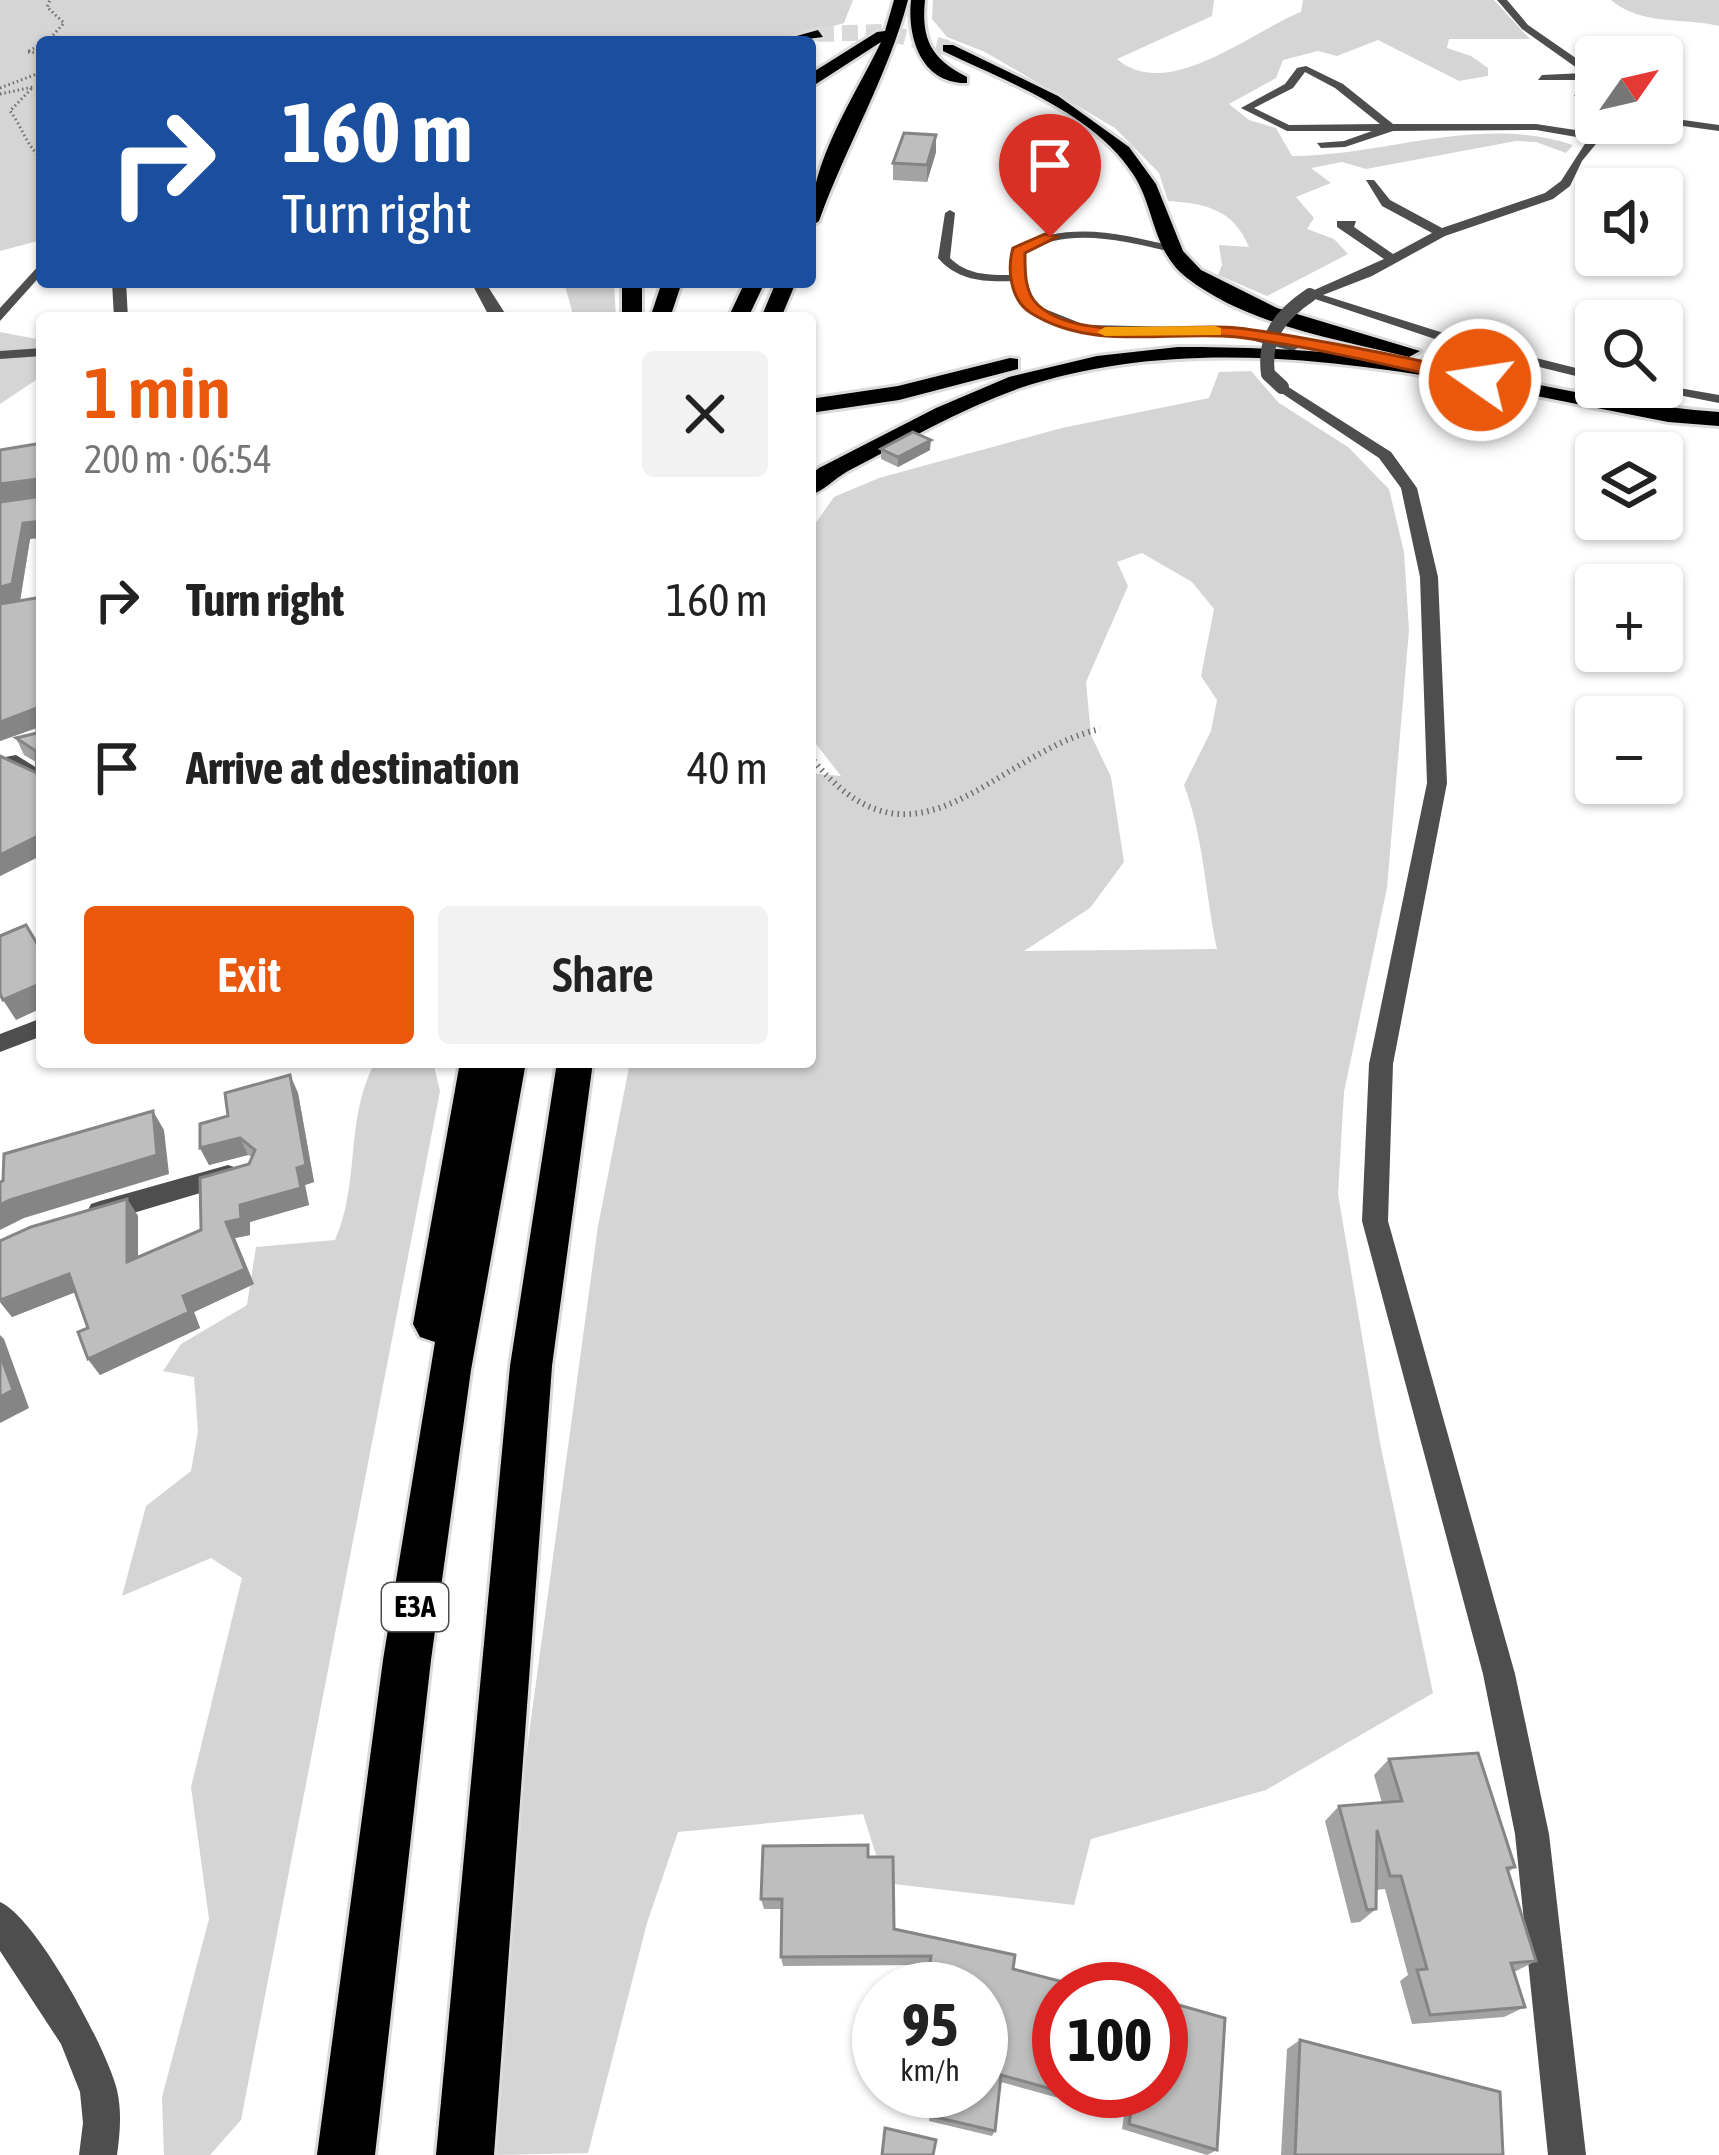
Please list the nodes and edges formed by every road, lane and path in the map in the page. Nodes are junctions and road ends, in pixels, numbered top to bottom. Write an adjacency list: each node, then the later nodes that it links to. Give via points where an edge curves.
1 (50, 0): 7 (path, via 47,7 64,23)
2 (918, 0): 16 (highway, via 914,32 924,54)
3 (1502, 0): 10 (street)
4 (899, 8): 6 (highway); 27 (highway)
5 (818, 34): 8 (highway)
6 (882, 35): 12 (highway); 15 (highway)
7 (51, 36)
8 (811, 36)
9 (948, 48): 31 (highway, via 1061,106 1137,166)
10 (1575, 62)
11 (36, 75): 17 (path)
12 (816, 77)
13 (1575, 77): 14 (street)
14 (1542, 78)
15 (850, 81)
16 (981, 89)
17 (0, 91): 24 (path, via 33,87 10,111)
18 (1683, 123): 20 (street)
19 (1391, 128): 19 (street, via 1286,128 1246,108 1306,69); 21 (street, via 1473,122); 23 (street)
20 (1719, 128)
21 (1575, 134)
22 (1590, 144): 30 (street, via 1550,196)
23 (1322, 145)
24 (36, 154)
25 (1107, 165): 31 (highway, via 1138,189)
26 (1370, 183): 30 (street, via 1386,203)
27 (816, 207)
28 (950, 213): 33 (lane, via 944,258 952,269)
29 (1352, 224): 32 (street, via 1341,224)
30 (1442, 233): 32 (street)
31 (1166, 241): 33 (lane, via 1050,237 1018,251); 45 (highway, via 1214,285 1300,319 1514,378)
32 (1393, 260): 35 (street)
33 (1017, 278): 37 (lane, via 1030,307 1083,329 1236,332)
34 (36, 280): 36 (street)
35 (1310, 295): 40 (street); 65 (street, bridge, via 1266,343 1268,374 1385,455 1409,488 1429,577 1437,783 1382,1064 1375,1221 1499,1674 1532,1834)
36 (0, 317)
37 (1293, 346): 41 (highway); 44 (highway, via 1161,343 1075,351)
38 (36, 352): 39 (street)
39 (0, 355)
40 (1575, 372)
41 (1523, 390): 45 (highway); 46 (highway, via 1334,359 1219,352 1114,359 981,396)
42 (1683, 393): 43 (street)
43 (1719, 399)
44 (816, 405)
45 (1719, 419)
46 (816, 483)
47 (1100, 729): 51 (path, via 1066,738 967,799 914,812 852,802)
48 (36, 742): 49 (street)
49 (0, 749)
50 (0, 764): 52 (street, via 16,761)
51 (816, 764)
52 (36, 776)
53 (36, 1029): 54 (street)
54 (0, 1043)
55 (477, 1068): 61 (highway, via 407,1500)
56 (507, 1068): 61 (highway, E3A, via 450,1370)
57 (575, 1072): 64 (highway, via 531,1366)
58 (247, 1169): 59 (street)
59 (78, 1218)
60 (0, 1920): 62 (street, via 96,2073 104,2135)
61 (357, 2043): 63 (highway, E3A)
62 (98, 2155)
63 (346, 2155)
64 (465, 2155)
65 (1567, 2155)

